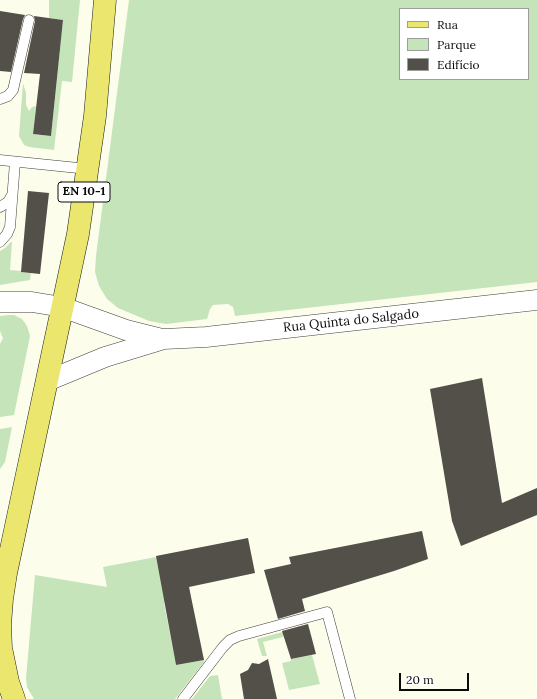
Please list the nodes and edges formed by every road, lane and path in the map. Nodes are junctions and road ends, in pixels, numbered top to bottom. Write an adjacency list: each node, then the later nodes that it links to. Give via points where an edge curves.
1 (105, 0): 6 (main road, EN 10-1)
2 (29, 20): 3 (lane, via 14,90)
3 (0, 99)
4 (0, 160): 5 (lane)
5 (15, 162): 6 (lane); 7 (lane)
6 (88, 169): 12 (main road, EN 10-1, via 78,234)
7 (12, 195): 8 (lane, via 8,202); 9 (lane, via 10,227)
8 (0, 207)
9 (0, 242)
10 (537, 300): 13 (street, Rua Quinta do Salgado, via 206,337)
11 (0, 302): 12 (street, Rua Quinta do Salgado, via 32,302)
12 (62, 307): 13 (street, Rua Quinta do Salgado, via 126,330); 14 (main road, EN 10-1)
13 (164, 339): 14 (street, Rua Quinta do Salgado, via 105,357)
14 (47, 381): 15 (main road, EN 10-1, via 2,599 2,648)
15 (14, 699)
16 (183, 699): 17 (lane, via 230,640 326,612)
17 (350, 699)

